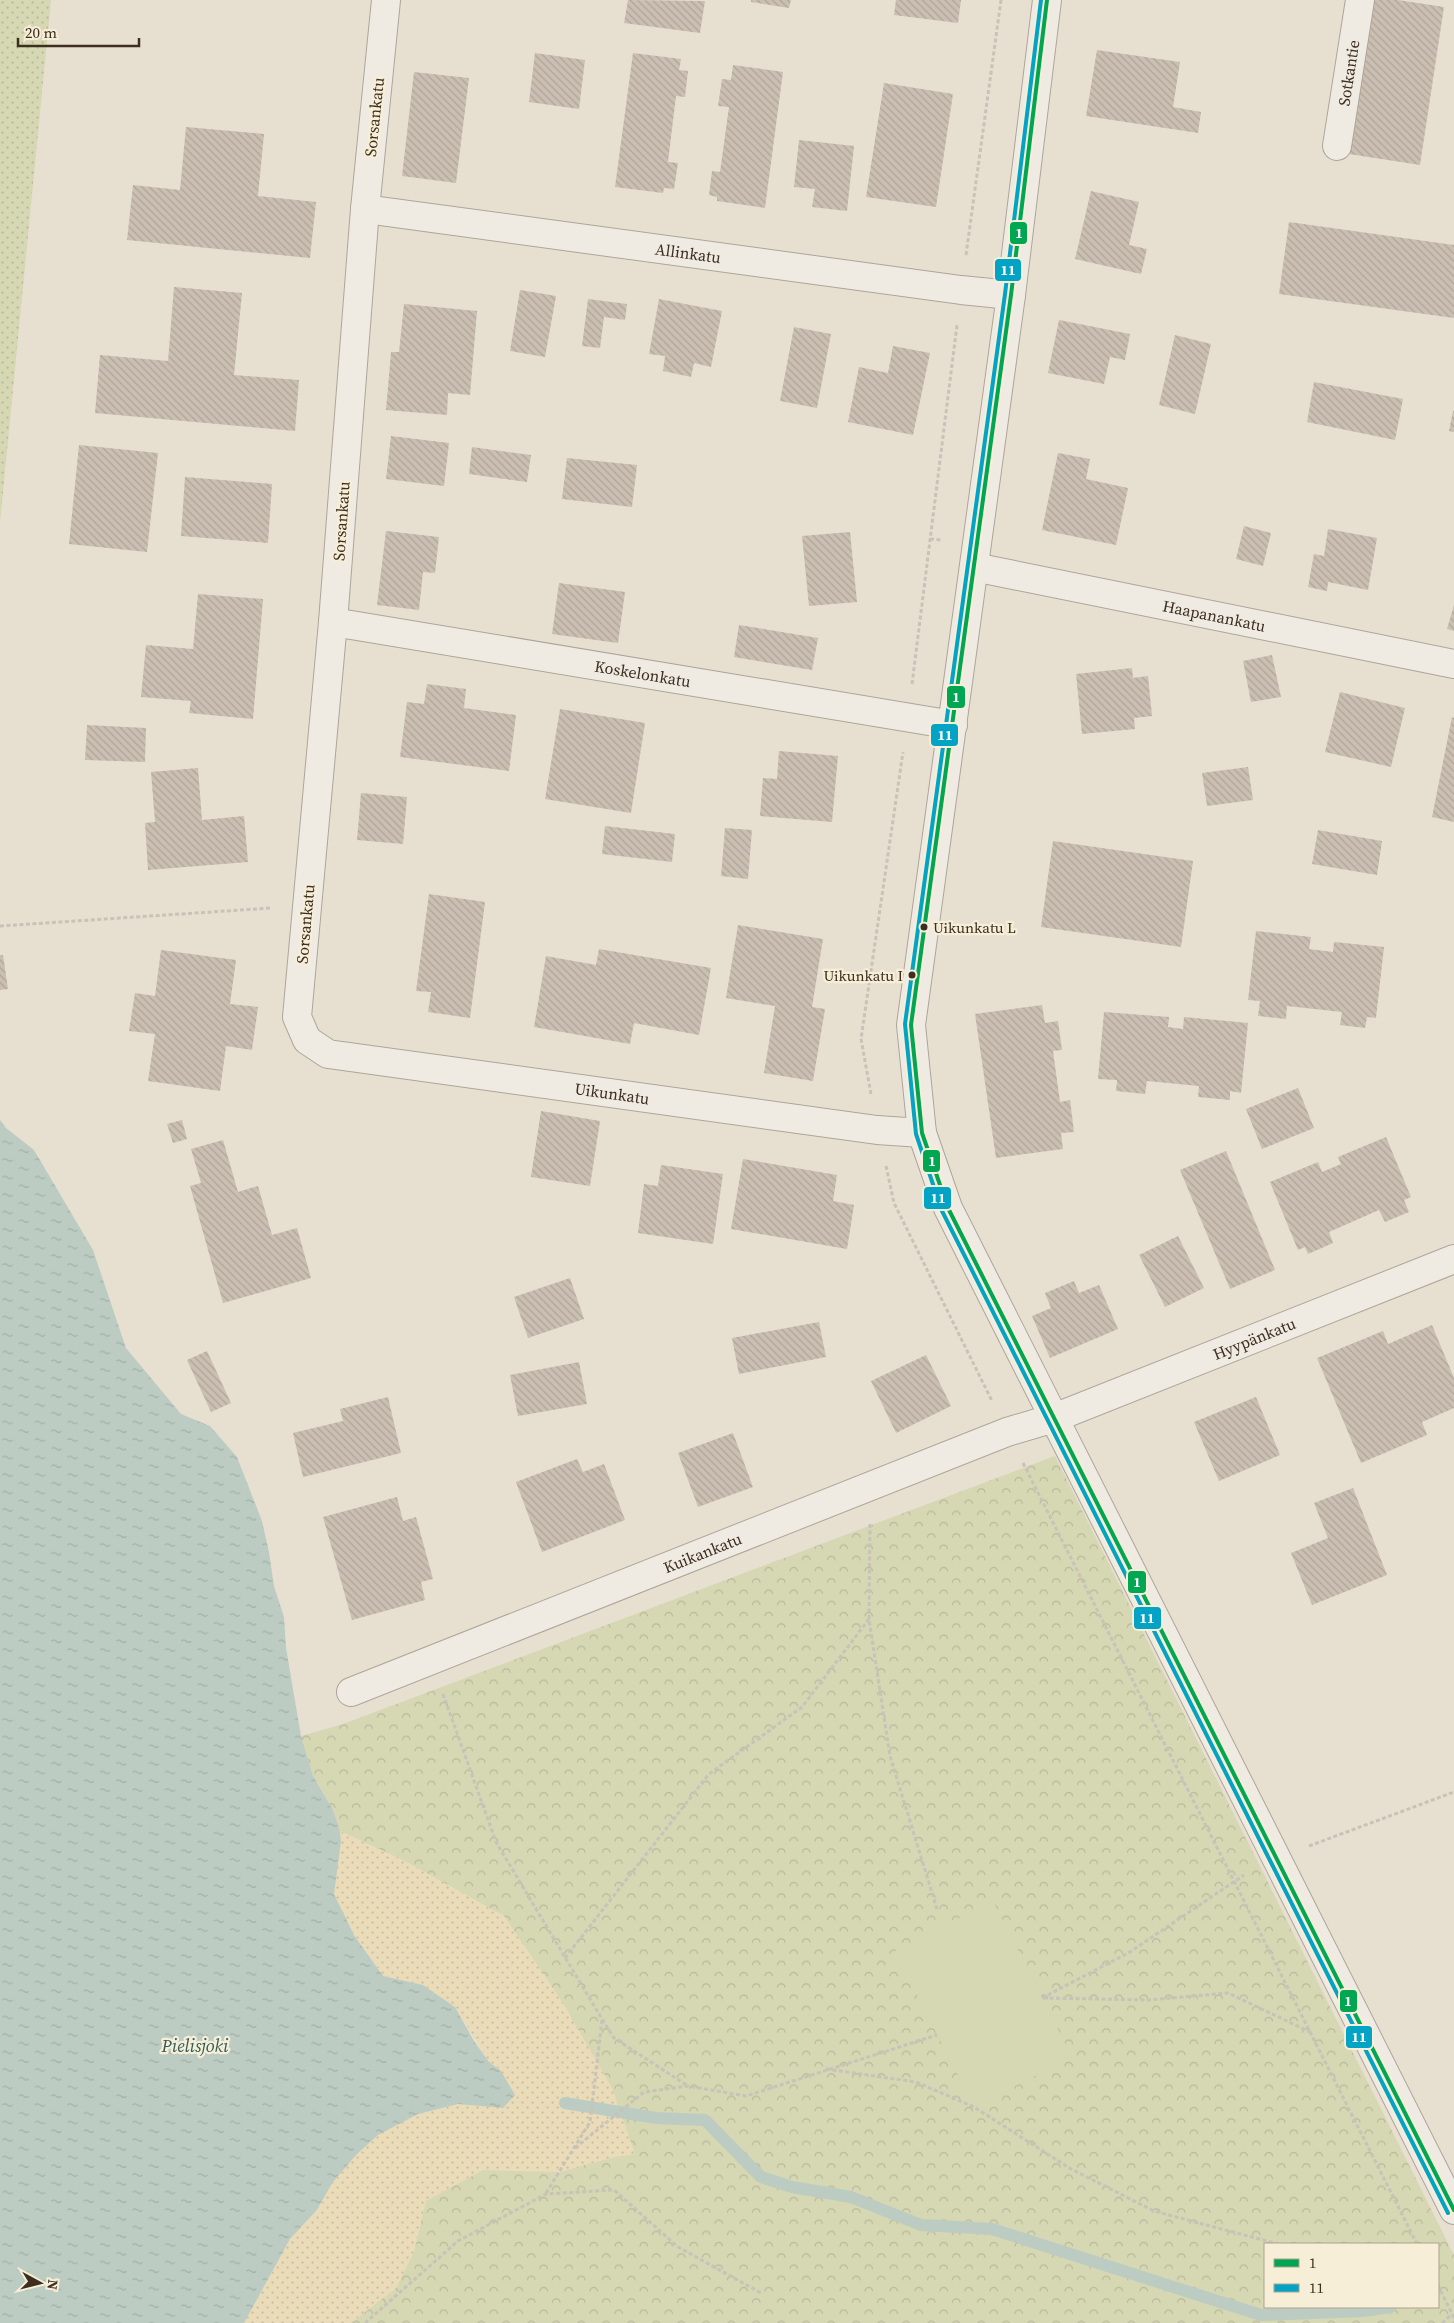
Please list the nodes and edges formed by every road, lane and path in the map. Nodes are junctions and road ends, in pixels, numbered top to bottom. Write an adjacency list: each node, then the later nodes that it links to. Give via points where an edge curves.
1 (386, 0): 6 (street, Sorsankatu)
2 (1001, 0): 7 (path)
3 (1047, 0): 8 (street)
4 (1360, 0): 5 (street, Sotkantie)
5 (1337, 146)
6 (365, 209): 7 (street, Allinkatu); 10 (street, Sorsankatu)
7 (961, 290): 8 (street, Allinkatu); 12 (path)
8 (1011, 295): 9 (street)
9 (974, 567): 11 (street, Haapanankatu); 13 (street)
10 (333, 622): 12 (street, Koskelonkatu); 14 (street, Sorsankatu)
11 (1454, 664)
12 (908, 717): 13 (street, Koskelonkatu); 17 (path, via 861,1039)
13 (953, 725): 18 (street, via 911,1025)
14 (306, 906): 15 (path); 16 (street, Sorsankatu, via 297,1017)
15 (0, 926)
16 (307, 1040): 17 (street, Uikunkatu, via 328,1054)
17 (877, 1130): 18 (street, Uikunkatu); 21 (path, via 894,1203)
18 (922, 1132): 20 (street, via 948,1208)
19 (1454, 1259): 20 (street, Hyypänkatu)
20 (1054, 1418): 21 (street, Kuikankatu); 27 (street)
21 (1008, 1432): 22 (street, Kuikankatu); 28 (path)
22 (870, 1486): 23 (path); 24 (street, Kuikankatu)
23 (869, 1619): 29 (path, via 890,1756); 30 (path, via 802,1707 709,1774)
24 (431, 1660): 25 (street, Kuikankatu); 30 (path, via 496,1842)
25 (351, 1692)
26 (1454, 1792): 27 (path)
27 (1276, 1858): 28 (path); 38 (street)
28 (1234, 1880): 32 (path); 32 (path, via 1130,1952 1042,1998 1148,2000 1228,1993)
29 (937, 1909)
30 (565, 1958): 31 (path)
31 (602, 2019): 35 (path, via 614,2038); 36 (path, via 590,2122)
32 (1310, 2032): 40 (path)
33 (938, 2035): 34 (path)
34 (826, 2069): 35 (path, via 746,2096); 39 (path, via 916,2082 974,2107 1071,2169 1154,2212)
35 (688, 2086): 36 (path, via 644,2092)
36 (575, 2148): 37 (path)
37 (546, 2194): 42 (path, via 614,2190 678,2247); 45 (path, via 458,2242)
38 (1454, 2210)
39 (1274, 2243)
40 (1416, 2243)
41 (1439, 2287): 43 (path)
42 (761, 2293)
43 (1452, 2314): 44 (path); 46 (path)
44 (1454, 2318)
45 (365, 2323)
46 (1442, 2323)

